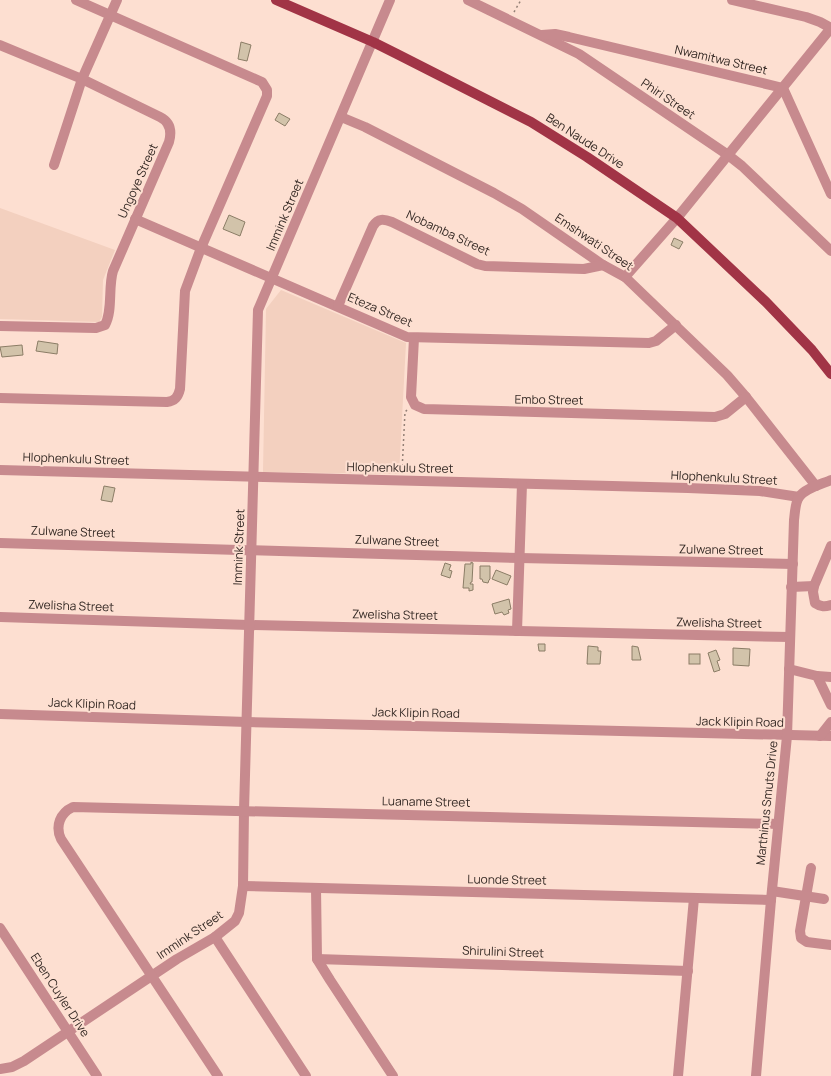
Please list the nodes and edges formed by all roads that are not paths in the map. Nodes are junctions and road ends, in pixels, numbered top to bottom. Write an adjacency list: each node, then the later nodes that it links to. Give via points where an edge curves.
1 (76, 0): 7 (street)
2 (117, 0): 7 (street)
3 (276, 0): 10 (main road, Ben Naude Drive)
4 (390, 0): 10 (street, Immink Street)
5 (468, 0): 9 (street, Phiri Street)
6 (732, 0): 8 (street, via 806,17)
7 (111, 15): 12 (street); 21 (street, via 262,82 266,87 266,102)
8 (831, 28): 13 (street)
9 (540, 36): 13 (street, Nwamitwa Street, via 550,34 569,37); 15 (street, Phiri Street, via 579,54)
10 (373, 42): 14 (street, Immink Street); 18 (main road, Ben Naude Drive, via 531,122)
11 (0, 45): 12 (street, Ungoye Street)
12 (82, 80): 16 (street); 19 (street, Ungoye Street, via 164,119 170,126 169,142)
13 (783, 88): 15 (street); 17 (street)
14 (341, 117): 22 (street, Emshwati Street, via 494,193 522,209); 24 (street, Immink Street)
15 (728, 155): 18 (street); 20 (street, Phiri Street)
16 (54, 165)
17 (831, 194)
18 (677, 218): 23 (street); 29 (main road, Ben Naude Drive, via 766,302)
19 (135, 219): 21 (street, Eteza Street); 26 (street, Ungoye Street, via 112,276 109,316 105,325 96,328)
20 (830, 246)
21 (201, 248): 24 (street, Eteza Street); 31 (street, via 184,296 180,389 174,401)
22 (603, 265): 23 (street, Emshwati Street); 25 (street, Nobamba Street, via 584,269 484,266 381,219 373,226)
23 (625, 277): 27 (street, Emshwati Street)
24 (272, 278): 25 (street, Eteza Street); 33 (street, Immink Street, via 258,313)
25 (338, 306): 28 (street, Eteza Street)
26 (0, 326)
27 (676, 326): 28 (street, Eteza Street, via 656,341 649,343); 30 (street, Emshwati Street)
28 (414, 338): 30 (street, Embo Street, via 411,394 413,403 426,410 715,417 725,414)
29 (831, 374)
30 (746, 397): 36 (street, Emshwati Street)
31 (0, 398)
32 (0, 470): 33 (street, Hlophenkulu Street)
33 (254, 477): 35 (street, Hlophenkulu Street); 40 (street, Immink Street)
34 (831, 480): 36 (street)
35 (522, 484): 37 (street, Hlophenkulu Street, via 760,491); 41 (street)
36 (816, 486): 37 (street)
37 (799, 497): 42 (street, Marthinus Smuts Drive, via 794,520)
38 (0, 543): 40 (street, Zulwane Street)
39 (831, 546): 43 (street)
40 (252, 550): 41 (street, Zulwane Street); 47 (street, Immink Street)
41 (520, 558): 42 (street, Zulwane Street); 48 (street)
42 (793, 564): 44 (street, Marthinus Smuts Drive)
43 (814, 586): 44 (street); 45 (street, via 815,603 825,607)
44 (791, 587): 49 (street, Marthinus Smuts Drive)
45 (831, 605)
46 (0, 617): 47 (street, Zwelisha Street)
47 (249, 625): 48 (street, Zwelisha Street); 55 (street, Immink Street)
48 (518, 631): 49 (street, Zwelisha Street)
49 (790, 637): 50 (street, Marthinus Smuts Drive)
50 (789, 669): 51 (street); 57 (street, Marthinus Smuts Drive)
51 (817, 676): 52 (street); 53 (street)
52 (831, 677)
53 (831, 705)
54 (0, 714): 55 (street, Jack Klipin Road)
55 (247, 722): 57 (street, Jack Klipin Road); 60 (street, Immink Street)
56 (831, 722): 58 (street)
57 (786, 736): 58 (street, Jack Klipin Road); 61 (street, Marthinus Smuts Drive)
58 (820, 736): 59 (street, Jack Klipin Road)
59 (831, 736)
60 (244, 811): 61 (street, Luaname Street); 63 (street, Immink Street); 74 (street, Luaname Street, via 74,807 63,813 58,828 59,835)
61 (778, 824): 65 (street, Marthinus Smuts Drive)
62 (811, 868): 66 (street)
63 (243, 886): 64 (street, Luonde Street); 70 (street, Immink Street, via 238,917)
64 (316, 888): 67 (street, Luonde Street); 72 (street)
65 (771, 895): 66 (street, Luonde Street); 67 (street, Luonde Street); 83 (street, Marthinus Smuts Drive)
66 (807, 897): 68 (street, Luonde Street); 71 (street, via 800,931 801,938 807,942)
67 (694, 898): 73 (street)
68 (824, 899)
69 (0, 928): 75 (street, Eben Cuyler Drive)
70 (215, 937): 74 (street, Immink Street); 80 (street)
71 (831, 945)
72 (317, 959): 73 (street, Shirulini Street); 81 (street)
73 (688, 971): 82 (street)
74 (152, 977): 75 (street, Immink Street); 79 (street)
75 (69, 1032): 77 (street, Immink Street, via 24,1061); 78 (street, Eben Cuyler Drive)
76 (0, 1069): 77 (street)
77 (13, 1072)
78 (98, 1076)
79 (218, 1076)
80 (306, 1076)
81 (393, 1076)
82 (678, 1076)
83 (756, 1076)

